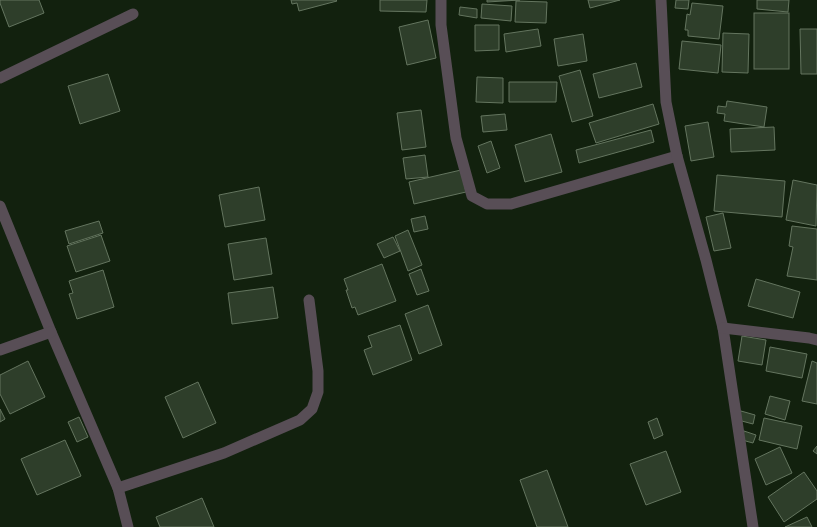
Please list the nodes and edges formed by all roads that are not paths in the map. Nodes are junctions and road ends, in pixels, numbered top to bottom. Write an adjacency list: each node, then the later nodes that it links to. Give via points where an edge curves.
1 (441, 0): 5 (street, via 441,25 456,138 472,196 487,204 511,204)
2 (662, 0): 5 (street, via 666,102)
3 (133, 14): 4 (street)
4 (0, 78)
5 (677, 156): 8 (street)
6 (0, 206): 9 (street)
7 (309, 300): 12 (street, via 318,371 318,392 312,409 300,420 224,453)
8 (723, 328): 10 (street); 14 (street)
9 (51, 332): 11 (street); 12 (street)
10 (817, 340)
11 (0, 350)
12 (118, 488): 13 (street)
13 (128, 527)
14 (754, 527)

